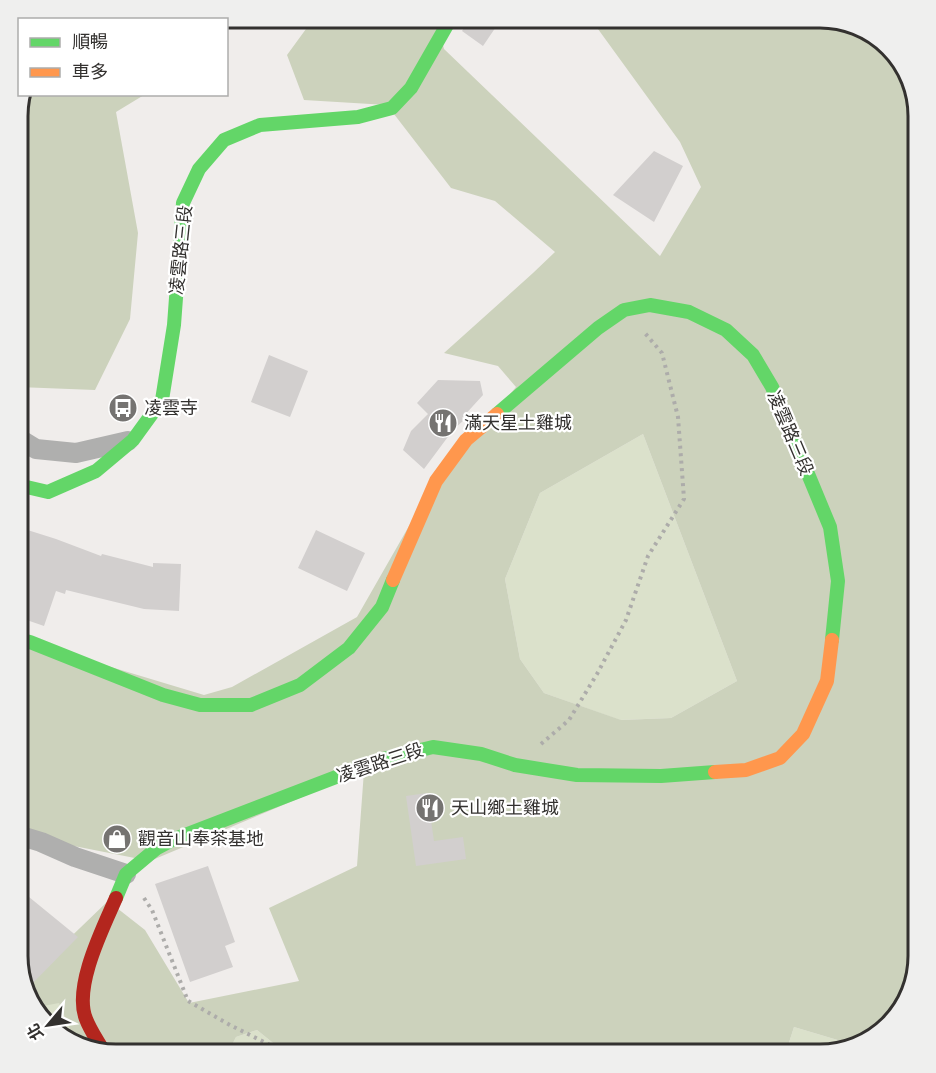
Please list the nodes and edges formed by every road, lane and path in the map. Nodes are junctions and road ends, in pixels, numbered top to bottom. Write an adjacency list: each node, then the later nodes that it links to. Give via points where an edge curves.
1 (445, 28): 3 (street, 凌雲路三段, via 411,88 392,108 358,117 260,125 224,140 199,169 183,203 174,325 162,400)
2 (624, 310): 6 (street, 凌雲路三段, via 466,440 436,482 382,607 349,648 300,685 251,705 200,705 163,695); 7 (path, via 662,353 678,417 684,499 648,556 626,620 569,720); 7 (street, 凌雲路三段, via 650,305 689,312 726,330 753,355 772,387 830,526 838,581 827,681 803,734 780,758 746,770 661,777 577,775)
3 (134, 440): 4 (street, via 76,453 36,449); 5 (street, 凌雲路三段, via 96,471 48,492)
4 (29, 444)
5 (29, 487)
6 (28, 642)
7 (515, 765): 9 (street, 凌雲路三段, via 481,754 433,747 383,759 172,840)
8 (28, 839): 9 (street)
9 (126, 874): 10 (street, 凌雲路三段, via 89,963 82,1001); 11 (path, via 152,910 188,1000)
10 (99, 1043)
11 (268, 1044)

